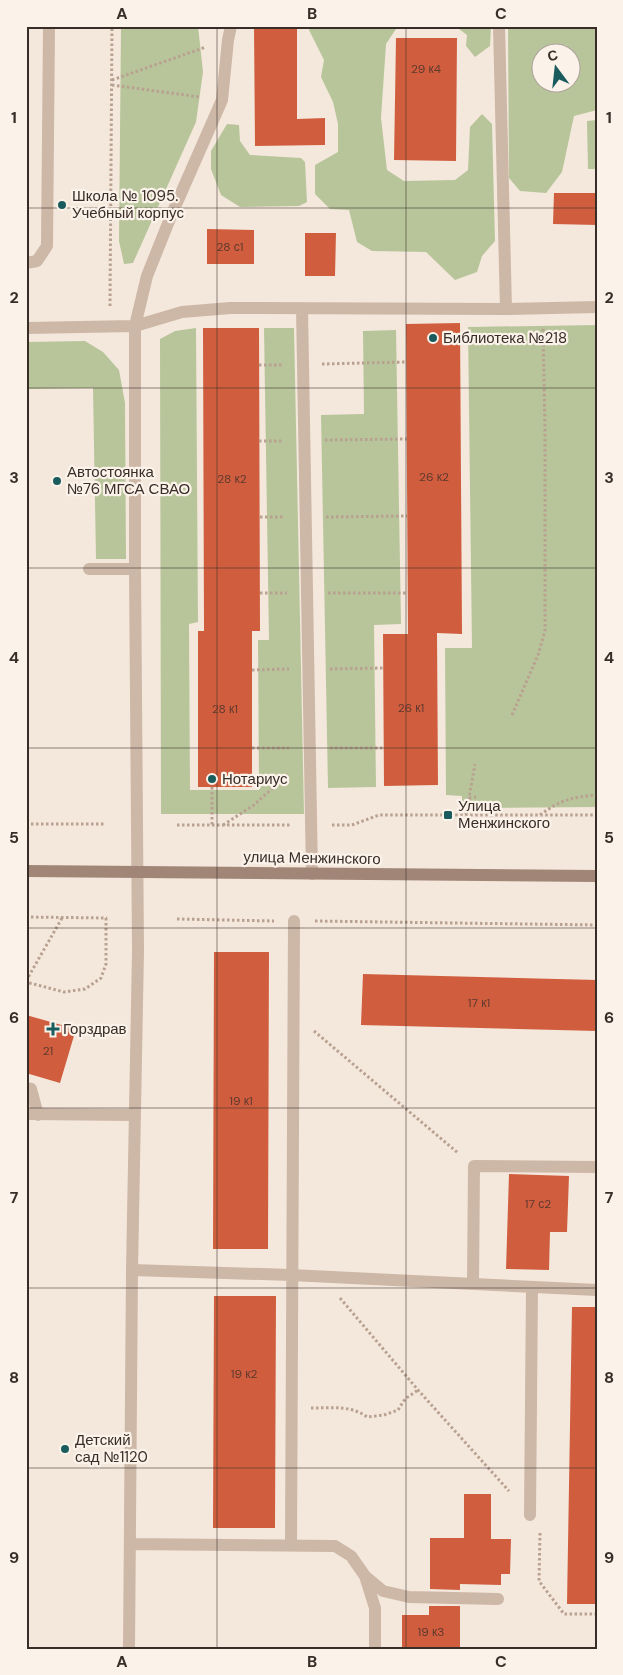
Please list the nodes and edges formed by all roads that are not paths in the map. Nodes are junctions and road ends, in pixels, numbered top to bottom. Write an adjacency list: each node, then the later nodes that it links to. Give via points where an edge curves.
1 (49, 26): 4 (lane, via 47,246 37,261)
2 (231, 26): 8 (lane, via 222,100 147,276)
3 (499, 26): 7 (lane)
4 (26, 264)
5 (597, 307): 7 (lane)
6 (302, 308): 7 (lane); 8 (lane, via 182,312); 14 (lane)
7 (506, 309)
8 (135, 326): 9 (lane); 11 (lane)
9 (26, 328)
10 (89, 569): 11 (lane)
11 (135, 569): 13 (lane)
12 (26, 871): 13 (main road, улица Менжинского)
13 (137, 873): 14 (main road, улица Менжинского); 19 (lane)
14 (312, 874): 15 (main road, улица Менжинского)
15 (597, 876)
16 (294, 921): 22 (lane)
17 (26, 1088): 18 (lane, via 31,1089)
18 (32, 1114): 19 (lane)
19 (135, 1115): 21 (lane)
20 (597, 1167): 23 (lane, via 474,1166)
21 (132, 1270): 22 (lane); 27 (lane)
22 (291, 1275): 23 (lane); 28 (lane)
23 (473, 1284): 24 (lane)
24 (532, 1287): 25 (lane); 26 (lane)
25 (597, 1290)
26 (530, 1515)
27 (130, 1544): 28 (lane); 31 (lane)
28 (291, 1545): 29 (lane, via 335,1546 351,1556)
29 (365, 1576): 30 (lane, via 383,1591 409,1597); 32 (lane, via 375,1608)
30 (498, 1600)
31 (129, 1649)
32 (375, 1649)

